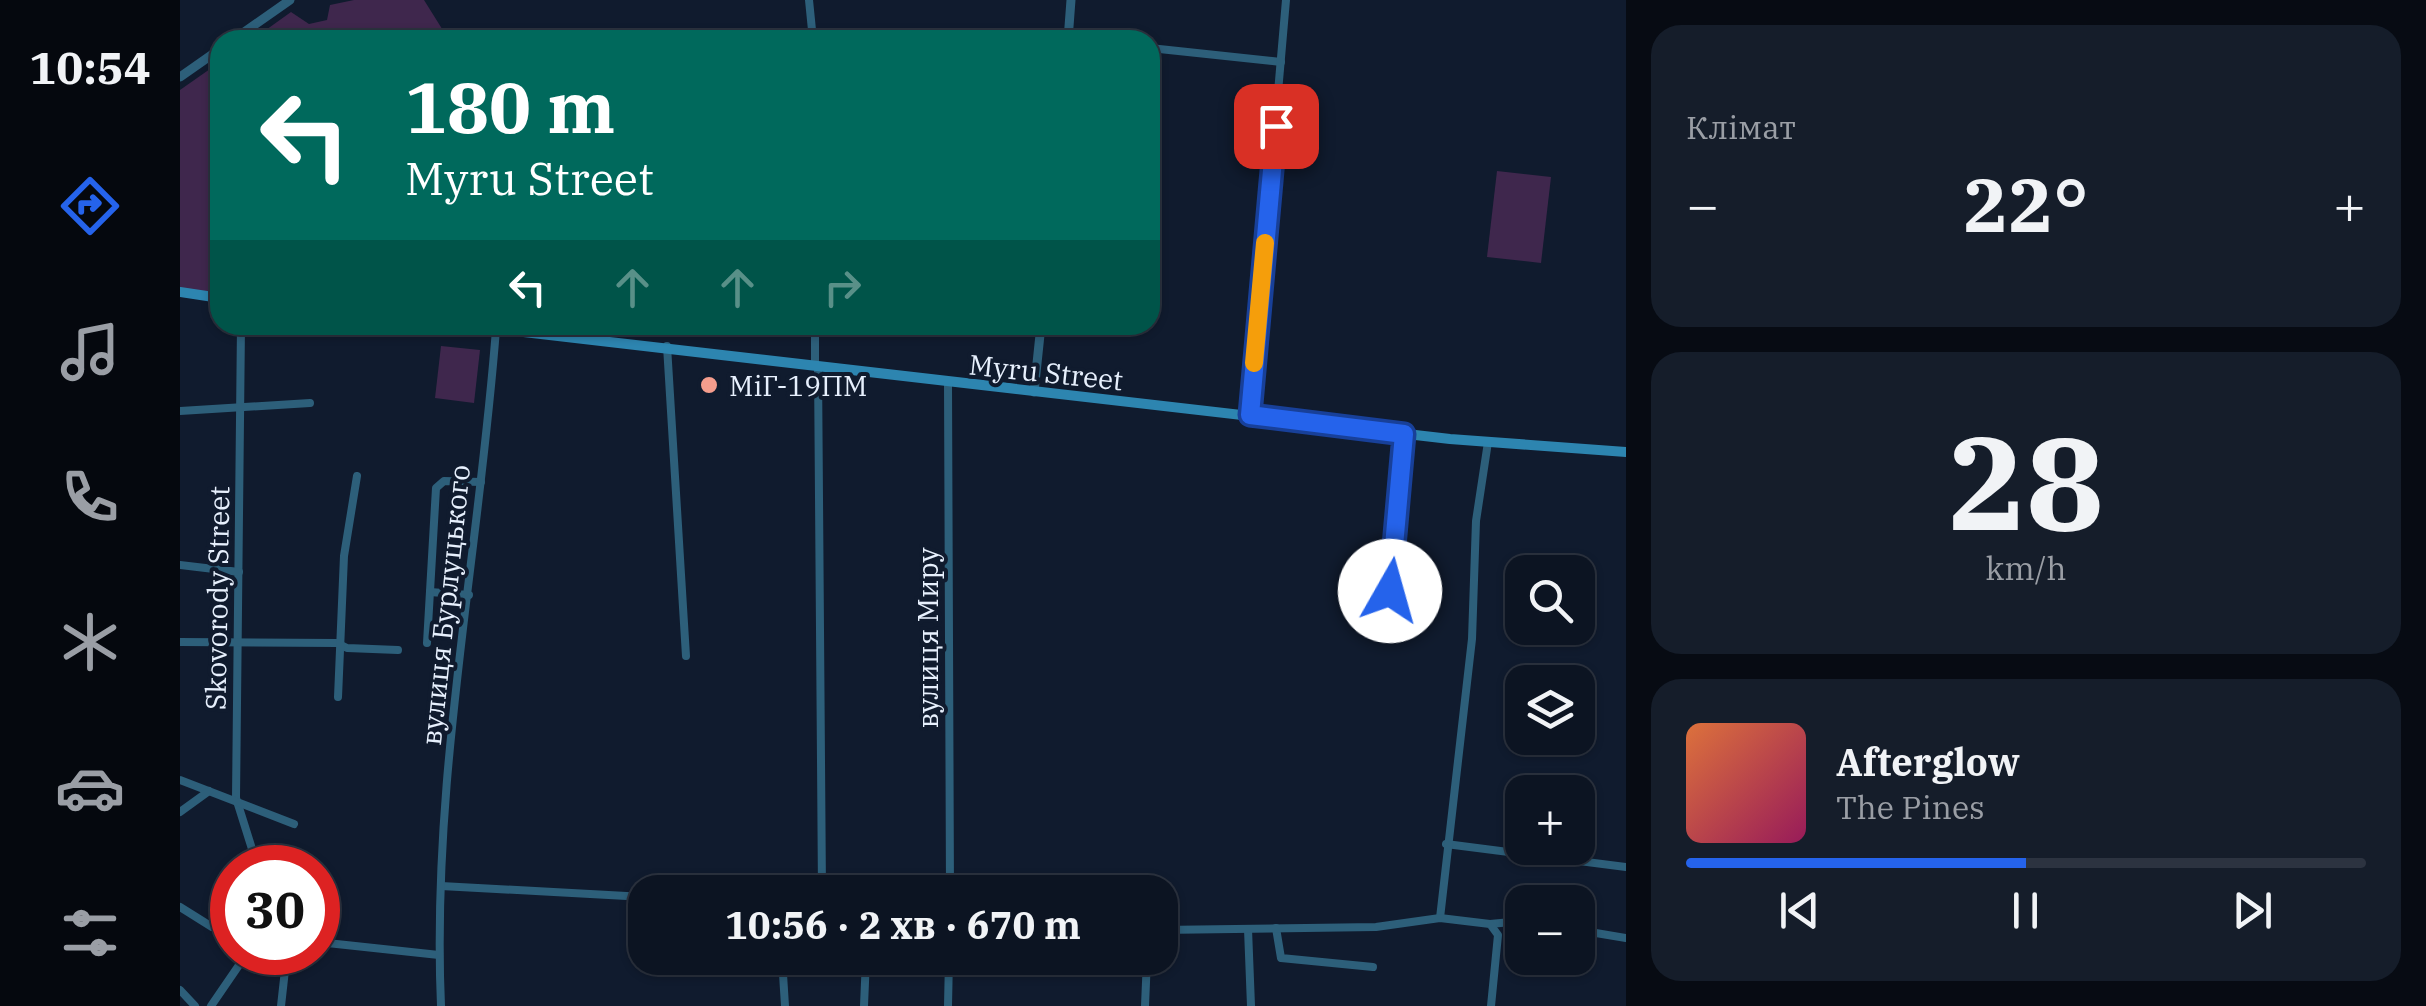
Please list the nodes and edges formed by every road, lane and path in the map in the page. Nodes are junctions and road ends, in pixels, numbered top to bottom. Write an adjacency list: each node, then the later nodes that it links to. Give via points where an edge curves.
1 (290, 0): 5 (street)
2 (809, 0): 6 (street)
3 (1070, 0): 7 (street)
4 (1286, 0): 10 (street)
5 (247, 30)
6 (812, 30)
7 (1070, 30)
8 (1160, 49): 10 (street)
9 (210, 56): 11 (street)
10 (1281, 62): 26 (street)
11 (180, 77)
12 (180, 292): 13 (main road)
13 (210, 296)
14 (241, 335): 24 (street, Skovorody Street)
15 (495, 335): 31 (street, вулиця Бурлуцького)
16 (557, 335): 19 (main road, Myru Street)
17 (814, 335): 20 (street)
18 (1040, 335): 22 (street)
19 (668, 346): 20 (main road, Myru Street); 42 (street)
20 (816, 366): 21 (main road, Myru Street); 52 (street)
21 (948, 384): 22 (main road, Myru Street); 53 (street, вулиця Миру)
22 (1034, 392): 26 (main road, Myru Street)
23 (310, 403): 24 (street)
24 (242, 406): 25 (street); 33 (street, Skovorody Street)
25 (180, 411)
26 (1250, 415): 27 (main road, Myru Street)
27 (1404, 434): 28 (main road, Myru Street); 34 (street)
28 (1488, 442): 29 (main road, Myru Street); 49 (street)
29 (1626, 452)
30 (357, 476): 39 (street)
31 (481, 482): 35 (street, via 444,480 436,488); 36 (street, вулиця Бурлуцького)
32 (180, 565): 33 (street)
33 (239, 572): 38 (street, Skovorody Street)
34 (1390, 591)
35 (430, 592): 36 (street); 40 (street)
36 (470, 594): 54 (street, вулиця Бурлуцького, via 457,658)
37 (180, 642): 38 (street)
38 (238, 642): 39 (street); 46 (street, Skovorody Street)
39 (337, 643): 41 (street); 43 (street)
40 (428, 643)
41 (398, 650)
42 (686, 656)
43 (338, 697)
44 (180, 780): 45 (street)
45 (208, 791): 46 (street); 47 (street)
46 (236, 798): 48 (street); 50 (street, Skovorody Street)
47 (180, 812)
48 (294, 824)
49 (1446, 844): 51 (street); 57 (street)
50 (251, 845)
51 (1626, 867)
52 (822, 875)
53 (950, 875)
54 (442, 886): 55 (street); 67 (street, вулиця Бурлуцького)
55 (628, 897)
56 (180, 908): 60 (street)
57 (1440, 918): 59 (street); 61 (street, via 1376,927)
58 (1505, 923): 59 (street)
59 (1490, 924): 85 (street, via 1498,935)
60 (210, 926)
61 (1276, 928): 62 (street); 68 (street, via 1281,958)
62 (1248, 929): 63 (street); 84 (street)
63 (1178, 930)
64 (1595, 933): 65 (street)
65 (1626, 938)
66 (340, 944): 67 (street)
67 (439, 955): 79 (street, вулиця Бурлуцького)
68 (1373, 967)
69 (232, 975): 77 (street)
70 (285, 975): 78 (street)
71 (783, 975): 80 (street)
72 (865, 975): 81 (street)
73 (949, 975): 82 (street)
74 (1146, 975): 83 (street)
75 (180, 990): 76 (street)
76 (195, 1006)
77 (211, 1006)
78 (281, 1006)
79 (441, 1006)
80 (785, 1006)
81 (864, 1006)
82 (948, 1006)
83 (1145, 1006)
84 (1251, 1006)
85 (1490, 1006)

